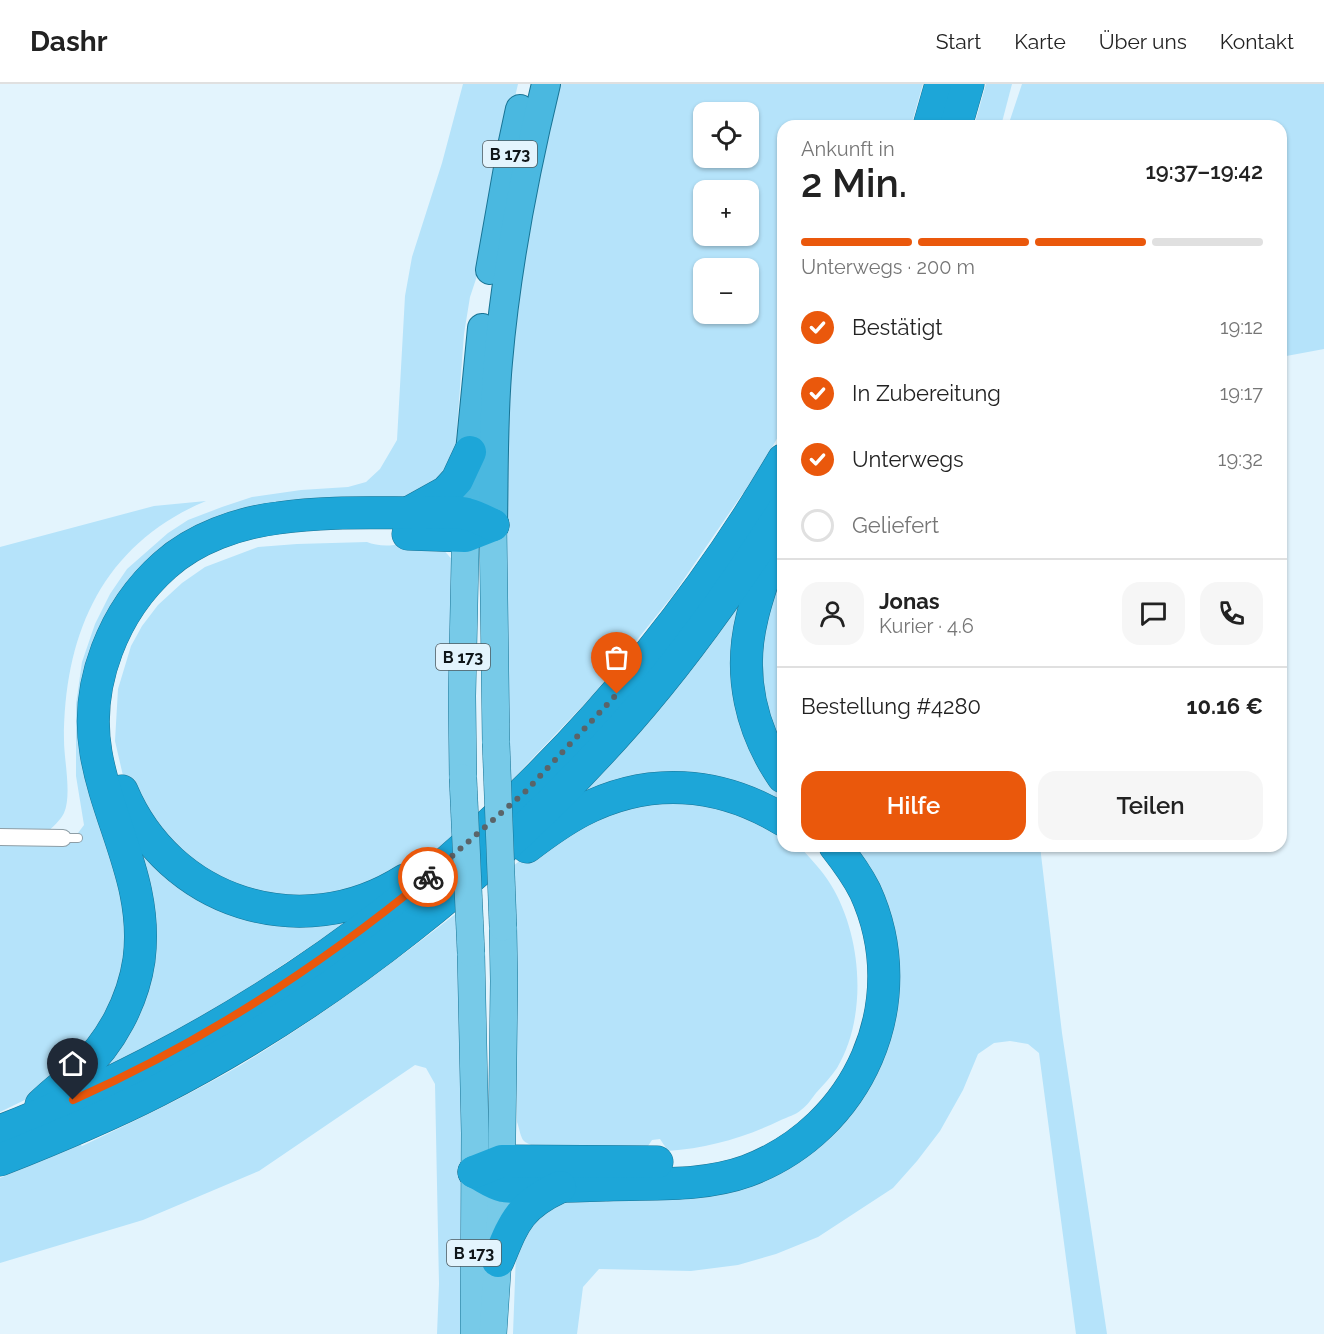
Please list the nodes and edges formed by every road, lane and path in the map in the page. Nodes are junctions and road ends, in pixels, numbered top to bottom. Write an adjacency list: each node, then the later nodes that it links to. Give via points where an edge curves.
1 (526, 84): 7 (highway, B 173, via 492,256)
2 (546, 84): 11 (highway, B 173, via 504,312 495,408)
3 (940, 84): 5 (highway)
4 (968, 84): 6 (highway)
5 (931, 120)
6 (958, 120)
7 (470, 452): 9 (highway, via 457,480 446,492); 11 (highway, B 173)
8 (777, 469): 19 (highway, via 695,596 617,694 525,792)
9 (409, 513): 11 (highway); 21 (highway, via 304,514 233,528 199,542 166,564 118,624 104,654 93,722 103,786 137,893 139,961 126,1006 98,1053)
10 (777, 520): 20 (highway, via 714,612 629,719 545,808)
11 (475, 525): 19 (highway, via 268,536 221,551 176,579 137,623 120,658 110,706 112,761 130,810 171,863 200,885 272,910 311,911 369,899 416,873); 23 (main road, B 173, bridge, via 496,743 503,927); 23 (main road, B 173, bridge, via 462,706 463,778 474,1042)
12 (777, 538): 13 (highway, via 751,620 746,662 754,722)
13 (777, 767)
14 (777, 817): 20 (highway, via 712,790 657,787 599,803 520,851)
15 (0, 837): 16 (street)
16 (70, 838)
17 (818, 852): 23 (highway, via 840,879 852,904 866,971 862,1021 854,1044 835,1083 805,1118 754,1145 706,1160)
18 (840, 852): 24 (highway, via 865,891 878,936 882,992 873,1041 854,1085 839,1106 794,1148 745,1172 694,1181)
19 (442, 866): 21 (highway, via 331,953 227,1020 91,1093)
20 (479, 868): 22 (highway, via 393,940 279,1020 158,1090)
21 (11, 1127)
22 (0, 1160)
23 (492, 1173): 24 (highway); 25 (main road, B 173); 26 (main road, B 173)
24 (560, 1186): 25 (highway, via 539,1196 515,1219)
25 (498, 1261): 27 (main road, B 173)
26 (474, 1334)
27 (493, 1334)

